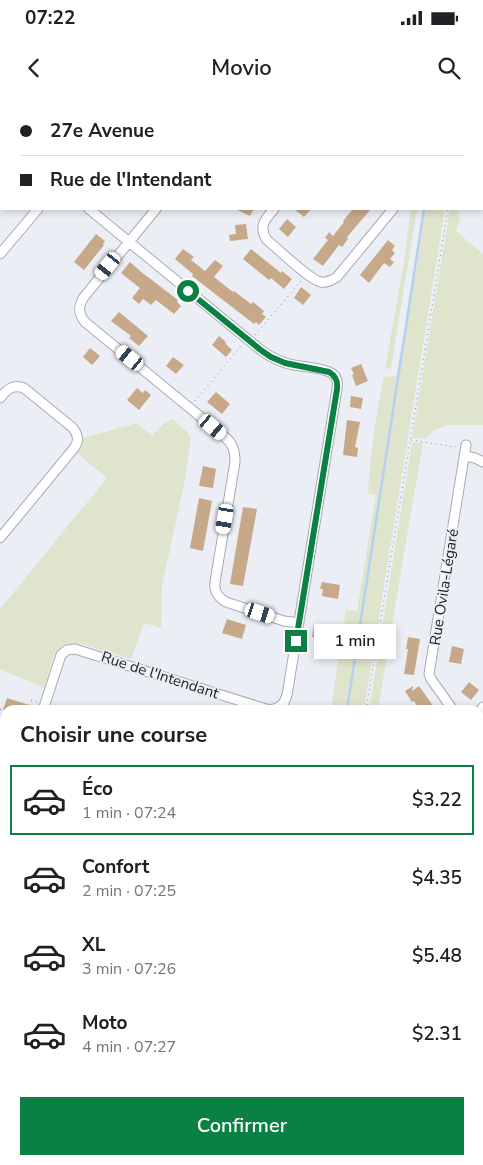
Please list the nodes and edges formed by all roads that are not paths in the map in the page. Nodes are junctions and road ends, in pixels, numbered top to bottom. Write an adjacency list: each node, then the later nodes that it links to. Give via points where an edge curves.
1 (37, 210): 7 (street)
2 (90, 210): 6 (street)
3 (155, 210): 6 (street)
4 (273, 210): 5 (street, via 262,230 267,240 321,282 337,277)
5 (392, 210)
6 (128, 242): 11 (street, Rue de l'Intendant, via 265,354 285,363 329,372 336,377 338,384); 11 (street, via 84,297 79,307 80,314 85,322 230,441 235,462 214,582 219,598 284,621)
7 (0, 254)
8 (0, 398): 10 (street, via 6,390 16,386 24,388 73,428 78,441)
9 (483, 462): 15 (street, Rue Ovila-Légaré, via 464,450 430,674)
10 (0, 538)
11 (299, 623): 14 (street, Rue de l'Intendant, via 287,694)
12 (45, 705): 13 (street, Rue de l'Intendant, via 61,655 66,650 75,649)
13 (253, 705)
14 (282, 705)
15 (449, 705)

